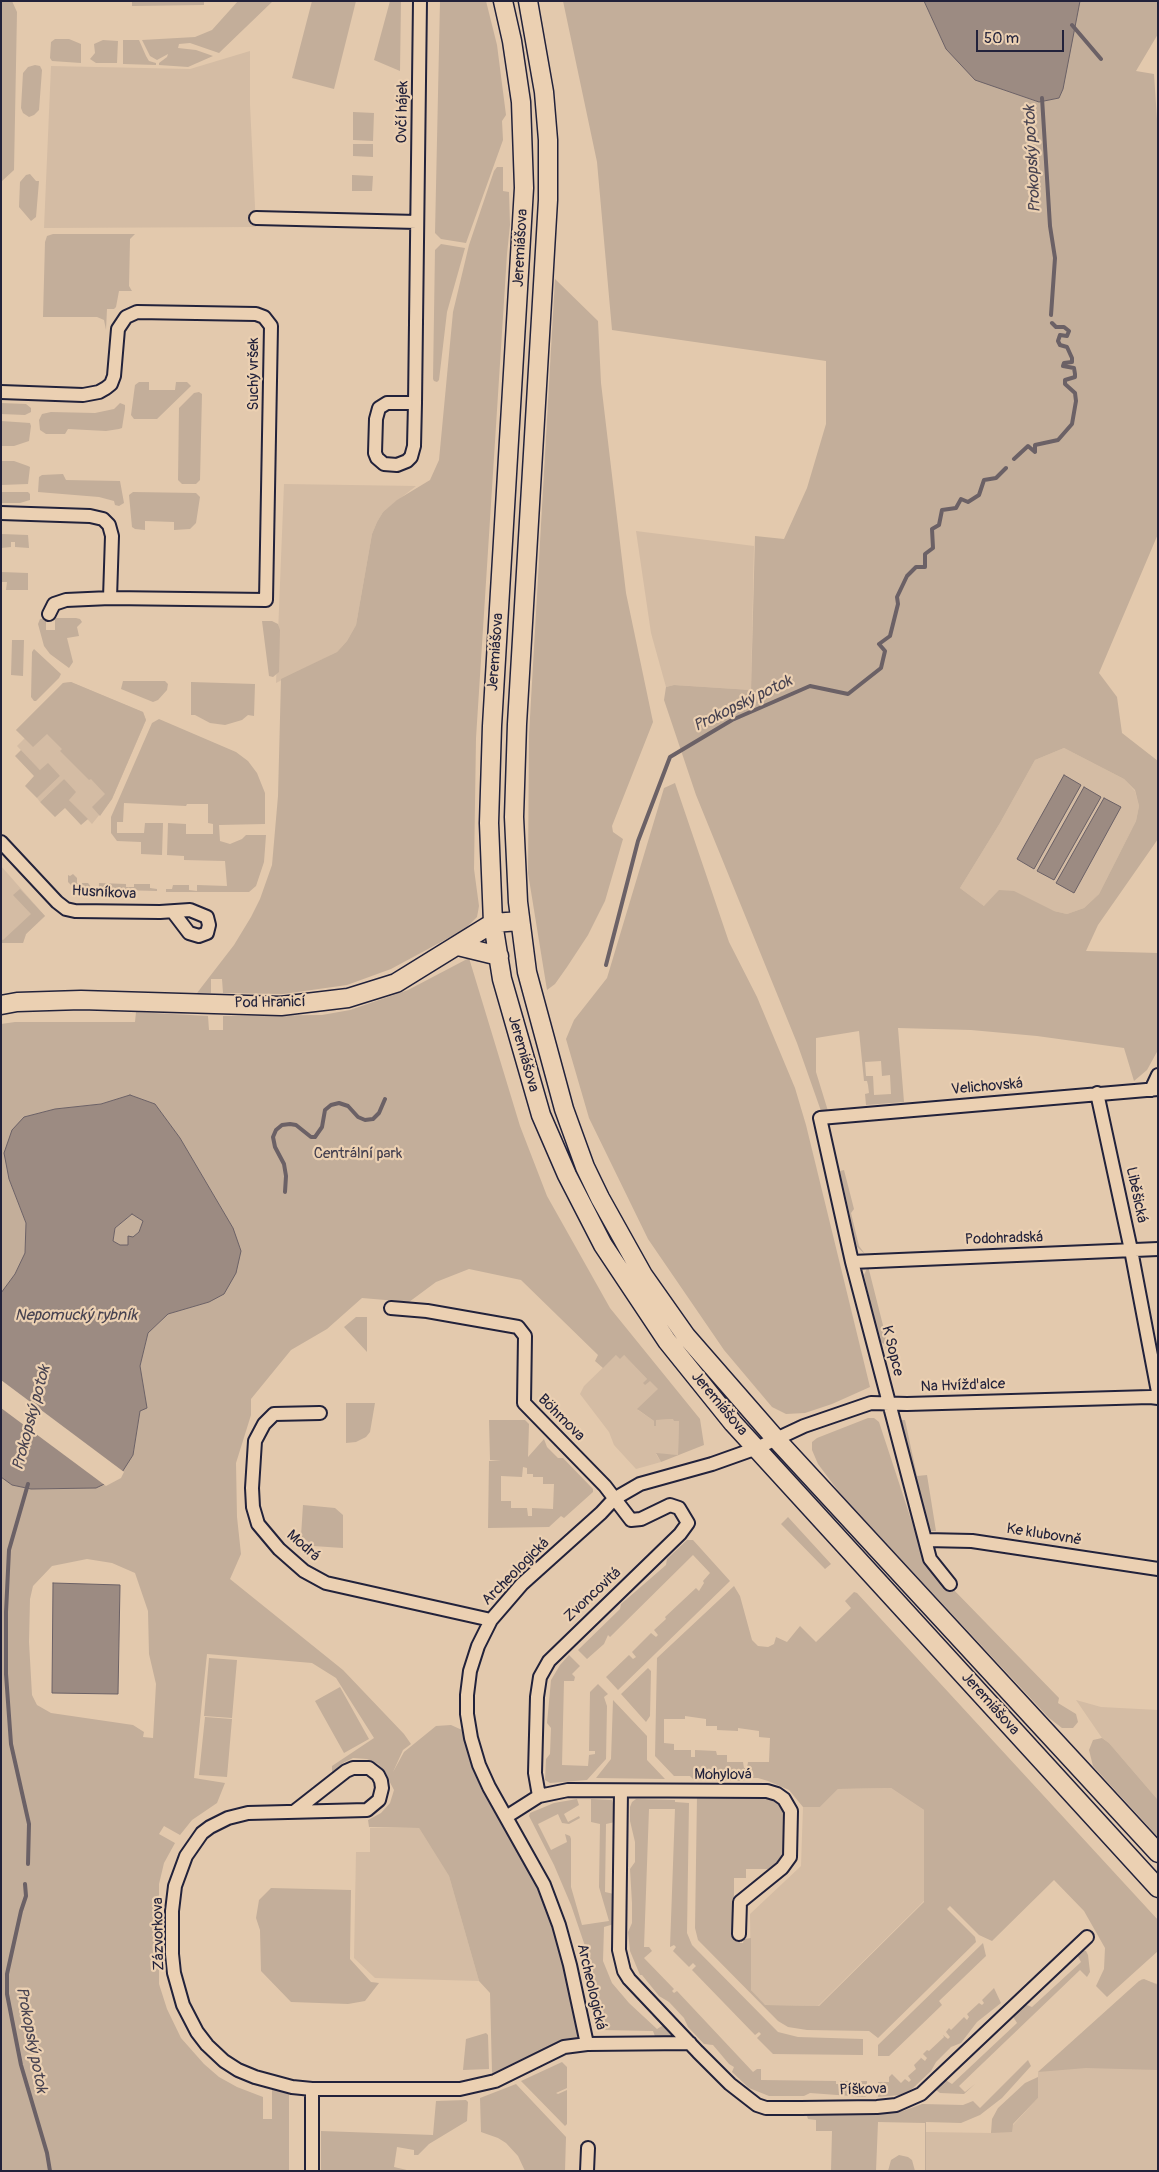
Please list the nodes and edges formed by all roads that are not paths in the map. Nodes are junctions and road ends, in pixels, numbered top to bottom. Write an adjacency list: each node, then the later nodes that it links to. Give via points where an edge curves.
1 (420, 1): 5 (street, Ovčí hájek)
2 (503, 1): 14 (main road, Jeremiášova, via 521,102 524,188 492,726 489,824)
3 (528, 1): 13 (main road, Jeremiášova, via 544,92 548,200 514,817)
4 (256, 218): 5 (street)
5 (417, 222): 7 (street, Ovčí hájek)
6 (1, 392): 9 (street, Suchý vršek, via 83,395 106,388 114,376 118,329 130,314 250,313 267,320 272,347 266,600)
7 (415, 403): 7 (street, Ovčí hájek, via 411,457 402,464 384,464 375,453 379,408 387,403)
8 (1, 513): 9 (street, via 103,519 110,526 112,536)
9 (110, 598): 10 (street, Suchý vršek, via 60,601 54,604)
10 (49, 614)
11 (1, 842): 12 (street, Husníkova, via 66,908 75,911)
12 (173, 912)
13 (520, 921): 14 (main road, Pod Hranicí); 30 (main road, Jeremiášova, via 527,972 564,1109 600,1198 643,1275 686,1336)
14 (493, 923): 15 (main road, Pod Hranicí); 16 (main road, Jeremiášova)
15 (458, 946): 16 (main road); 17 (main road, Pod Hranicí, via 396,983 348,998 281,1006 81,1000)
16 (499, 956): 31 (main road, Jeremiášova, via 502,979 541,1115 603,1245 667,1342)
17 (1, 1005)
18 (1158, 1075): 19 (street)
19 (1154, 1089): 20 (street, Velichovská)
20 (1097, 1093): 21 (street, Velichovská); 23 (street, Liběšická)
21 (820, 1118): 24 (street, K Sopce)
22 (1158, 1249): 23 (street, Podohradská)
23 (1131, 1250): 24 (street, Podohradská); 26 (street, Liběšická)
24 (852, 1262): 28 (street, K Sopce)
25 (391, 1308): 32 (street, Böhmova, via 427,1310 518,1327 525,1336 524,1403)
26 (1158, 1392)
27 (1158, 1398): 28 (street, Na Hvížďalce)
28 (888, 1404): 30 (street, Na Hvížďalce, via 871,1403); 33 (street, K Sopce)
29 (320, 1413): 36 (street, Modrá, via 274,1414 264,1424 255,1441 252,1488 258,1524 304,1571 326,1583)
30 (776, 1438): 31 (street, Archeologická); 41 (main road, Jeremiášova)
31 (757, 1448): 32 (street, Archeologická, via 640,1484); 42 (main road, Jeremiášova)
32 (614, 1499): 36 (street, Archeologická, via 522,1584); 38 (street, Zvoncovitá, via 631,1520 641,1519 670,1505 679,1508 688,1523 549,1661 540,1677 535,1773)
33 (926, 1540): 34 (street, Ke klubovně, via 972,1540); 35 (street, K Sopce, via 930,1559)
34 (1158, 1569)
35 (950, 1584)
36 (491, 1620): 40 (street, Archeologická, via 470,1672 467,1714 479,1764)
37 (621, 1790): 38 (street, Mohylová, via 568,1790); 43 (street, Mohylová, via 767,1791 784,1799 791,1811 790,1857 782,1868 740,1902); 45 (street, Píškova, via 619,1950 622,1963 629,1979)
38 (540, 1796): 40 (street, Mohylová)
39 (295, 1811): 39 (street, Zázvorkova, via 367,1810 379,1800 381,1781 369,1768 353,1768); 47 (street, Zázvorkova, via 248,1813 228,1818 202,1833 186,1856 175,1886 172,1954 183,2005 197,2032 213,2052 246,2074 292,2087)
40 (506, 1817): 46 (street, Archeologická, via 544,1885 559,1925)
41 (1158, 1852)
42 (1158, 1888)
43 (739, 1934)
44 (1087, 1936): 45 (street, Píškova, via 921,2094 896,2105 766,2108 730,2084)
45 (690, 2043): 46 (street)
46 (586, 2044): 47 (street, Zázvorkova, via 564,2047 495,2081 460,2089)
47 (312, 2088): 49 (street)
48 (588, 2148): 50 (street)
49 (312, 2171)
50 (587, 2171)

